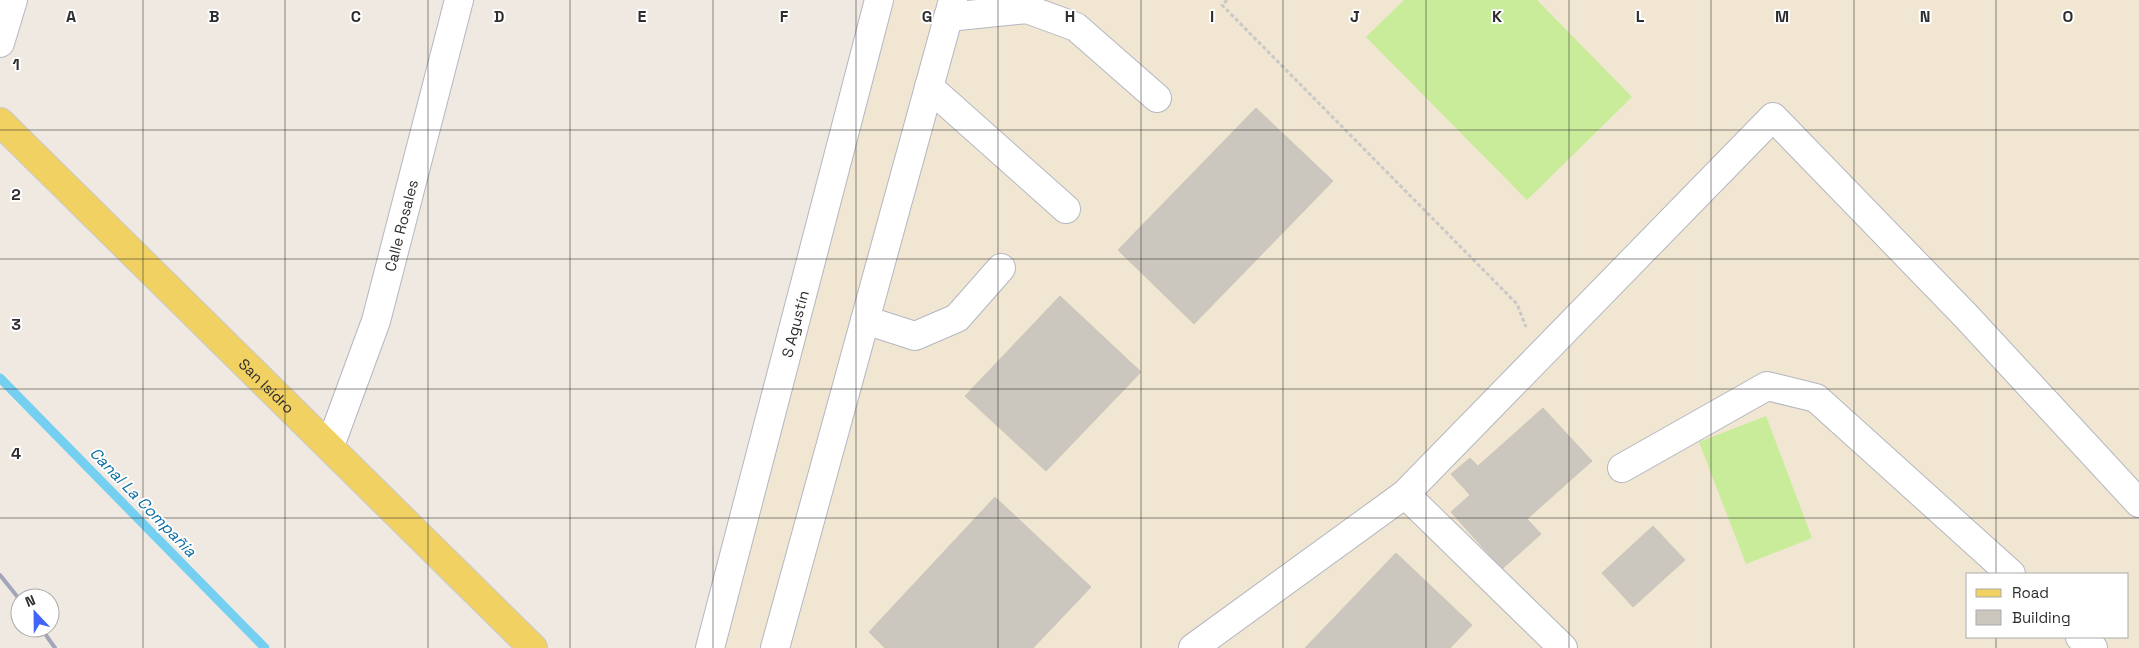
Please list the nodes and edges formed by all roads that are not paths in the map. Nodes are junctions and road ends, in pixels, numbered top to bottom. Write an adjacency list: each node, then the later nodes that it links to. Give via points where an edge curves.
1 (13, 0): 5 (street)
2 (459, 0): 12 (street, Calle Rosales, via 376,321)
3 (879, 0): 19 (street, S Agustín)
4 (951, 8): 6 (street); 7 (street, via 1027,9 1076,26)
5 (0, 43)
6 (930, 87): 9 (street); 11 (street)
7 (1157, 98)
8 (0, 122): 12 (main road, San Isidro)
9 (1066, 210)
10 (1001, 268): 11 (street, via 957,318 915,336)
11 (865, 320): 20 (street)
12 (330, 446): 18 (main road, San Isidro)
13 (1622, 468): 16 (street, via 1767,386 1816,398)
14 (1405, 494): 15 (street, via 1773,117 1965,315); 21 (street); 22 (street)
15 (2139, 504)
16 (2011, 573)
17 (2081, 638): 23 (street)
18 (534, 648)
19 (710, 648)
20 (775, 648)
21 (1194, 648)
22 (1563, 648)
23 (2093, 648)

